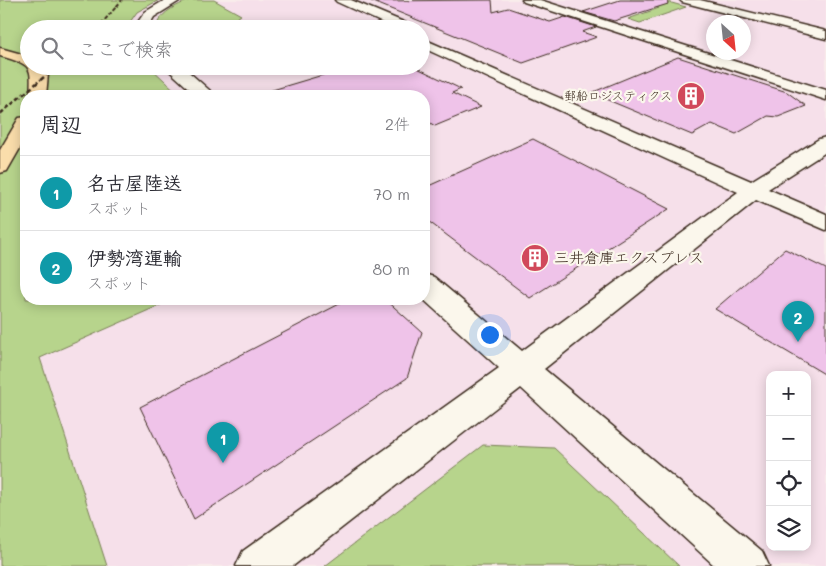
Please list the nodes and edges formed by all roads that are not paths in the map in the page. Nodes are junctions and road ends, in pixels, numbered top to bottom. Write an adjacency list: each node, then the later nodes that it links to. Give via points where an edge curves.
1 (175, 0): 7 (lane)
2 (327, 0): 8 (lane)
3 (341, 0): 9 (lane)
4 (528, 0): 22 (lane)
5 (545, 0): 13 (lane)
6 (686, 0): 10 (lane)
7 (145, 20)
8 (371, 20)
9 (387, 20)
10 (826, 35)
11 (430, 39): 26 (lane)
12 (430, 46): 26 (lane)
13 (706, 49)
14 (0, 52): 15 (highway)
15 (20, 58)
16 (745, 60): 19 (lane)
17 (40, 75): 20 (highway)
18 (182, 75): 21 (lane)
19 (826, 85)
20 (39, 90)
21 (200, 90)
22 (826, 96)
23 (20, 132): 25 (highway)
24 (826, 143): 26 (lane)
25 (0, 167)
26 (758, 186): 27 (lane); 28 (lane); 30 (lane)
27 (826, 209)
28 (826, 223)
29 (430, 289): 30 (lane)
30 (522, 369): 31 (lane); 32 (lane)
31 (258, 566)
32 (747, 566)

